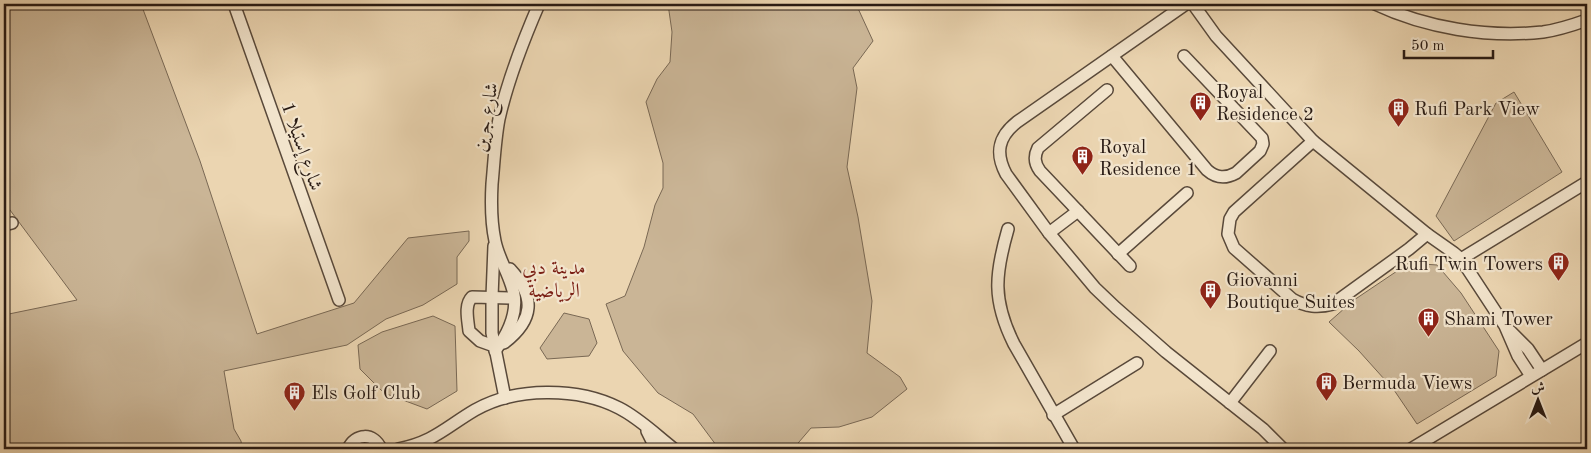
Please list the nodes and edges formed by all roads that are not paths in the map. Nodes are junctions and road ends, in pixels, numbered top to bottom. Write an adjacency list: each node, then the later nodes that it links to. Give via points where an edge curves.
1 (234, 4): 24 (street, شارع إستيلا 1)
2 (539, 4): 17 (street, شارع جرين, via 510,78 499,121 492,195)
3 (1192, 4): 10 (street, via 1216,36)
4 (1375, 4): 6 (street, via 1441,26 1494,33 1544,31)
5 (1181, 5): 7 (street)
6 (1587, 20)
7 (1112, 56): 8 (street, via 1206,170 1216,176 1231,176 1260,151 1262,138); 15 (street, via 1017,122 1003,136 1000,155 1006,174)
8 (1184, 56)
9 (1107, 90): 13 (street, via 1036,153 1036,166)
10 (1313, 141): 16 (street); 16 (street, via 1234,212 1228,226 1234,248 1292,299 1312,307 1334,304)
11 (1587, 182): 19 (street)
12 (1187, 194): 18 (street)
13 (1078, 211): 15 (street); 18 (street)
14 (1008, 229): 34 (street, via 998,273 1000,310 1005,328)
15 (1049, 233): 33 (street, via 1116,308)
16 (1427, 234): 19 (street)
17 (495, 242): 20 (street, شارع جرين); 22 (street, شارع جرين)
18 (1118, 254): 21 (street)
19 (1461, 259): 25 (street)
20 (501, 260): 23 (street, شارع جرين); 27 (street, via 525,290 528,311 519,331)
21 (1130, 266)
22 (492, 297): 23 (street); 27 (street, شارع جرين); 27 (street, via 472,297 467,304 469,331)
23 (514, 298): 27 (street, شارع جرين, via 512,323)
24 (339, 300)
25 (1505, 326): 30 (street, via 1528,349); 31 (street)
26 (1587, 343): 30 (street)
27 (495, 348): 32 (street, شارع جرين)
28 (1270, 351): 33 (street)
29 (1137, 363): 34 (street)
30 (1542, 370): 31 (street)
31 (1531, 376): 43 (street)
32 (505, 398): 35 (street, via 549,393 589,397 618,408); 38 (street, via 477,409 426,442)
33 (1230, 403): 42 (street)
34 (1053, 415): 41 (street)
35 (644, 425): 39 (street); 40 (street)
36 (348, 449): 37 (street, via 355,439 368,436)
37 (381, 449)
38 (398, 449)
39 (656, 449)
40 (674, 449)
41 (1074, 449)
42 (1283, 449)
43 (1411, 449)

